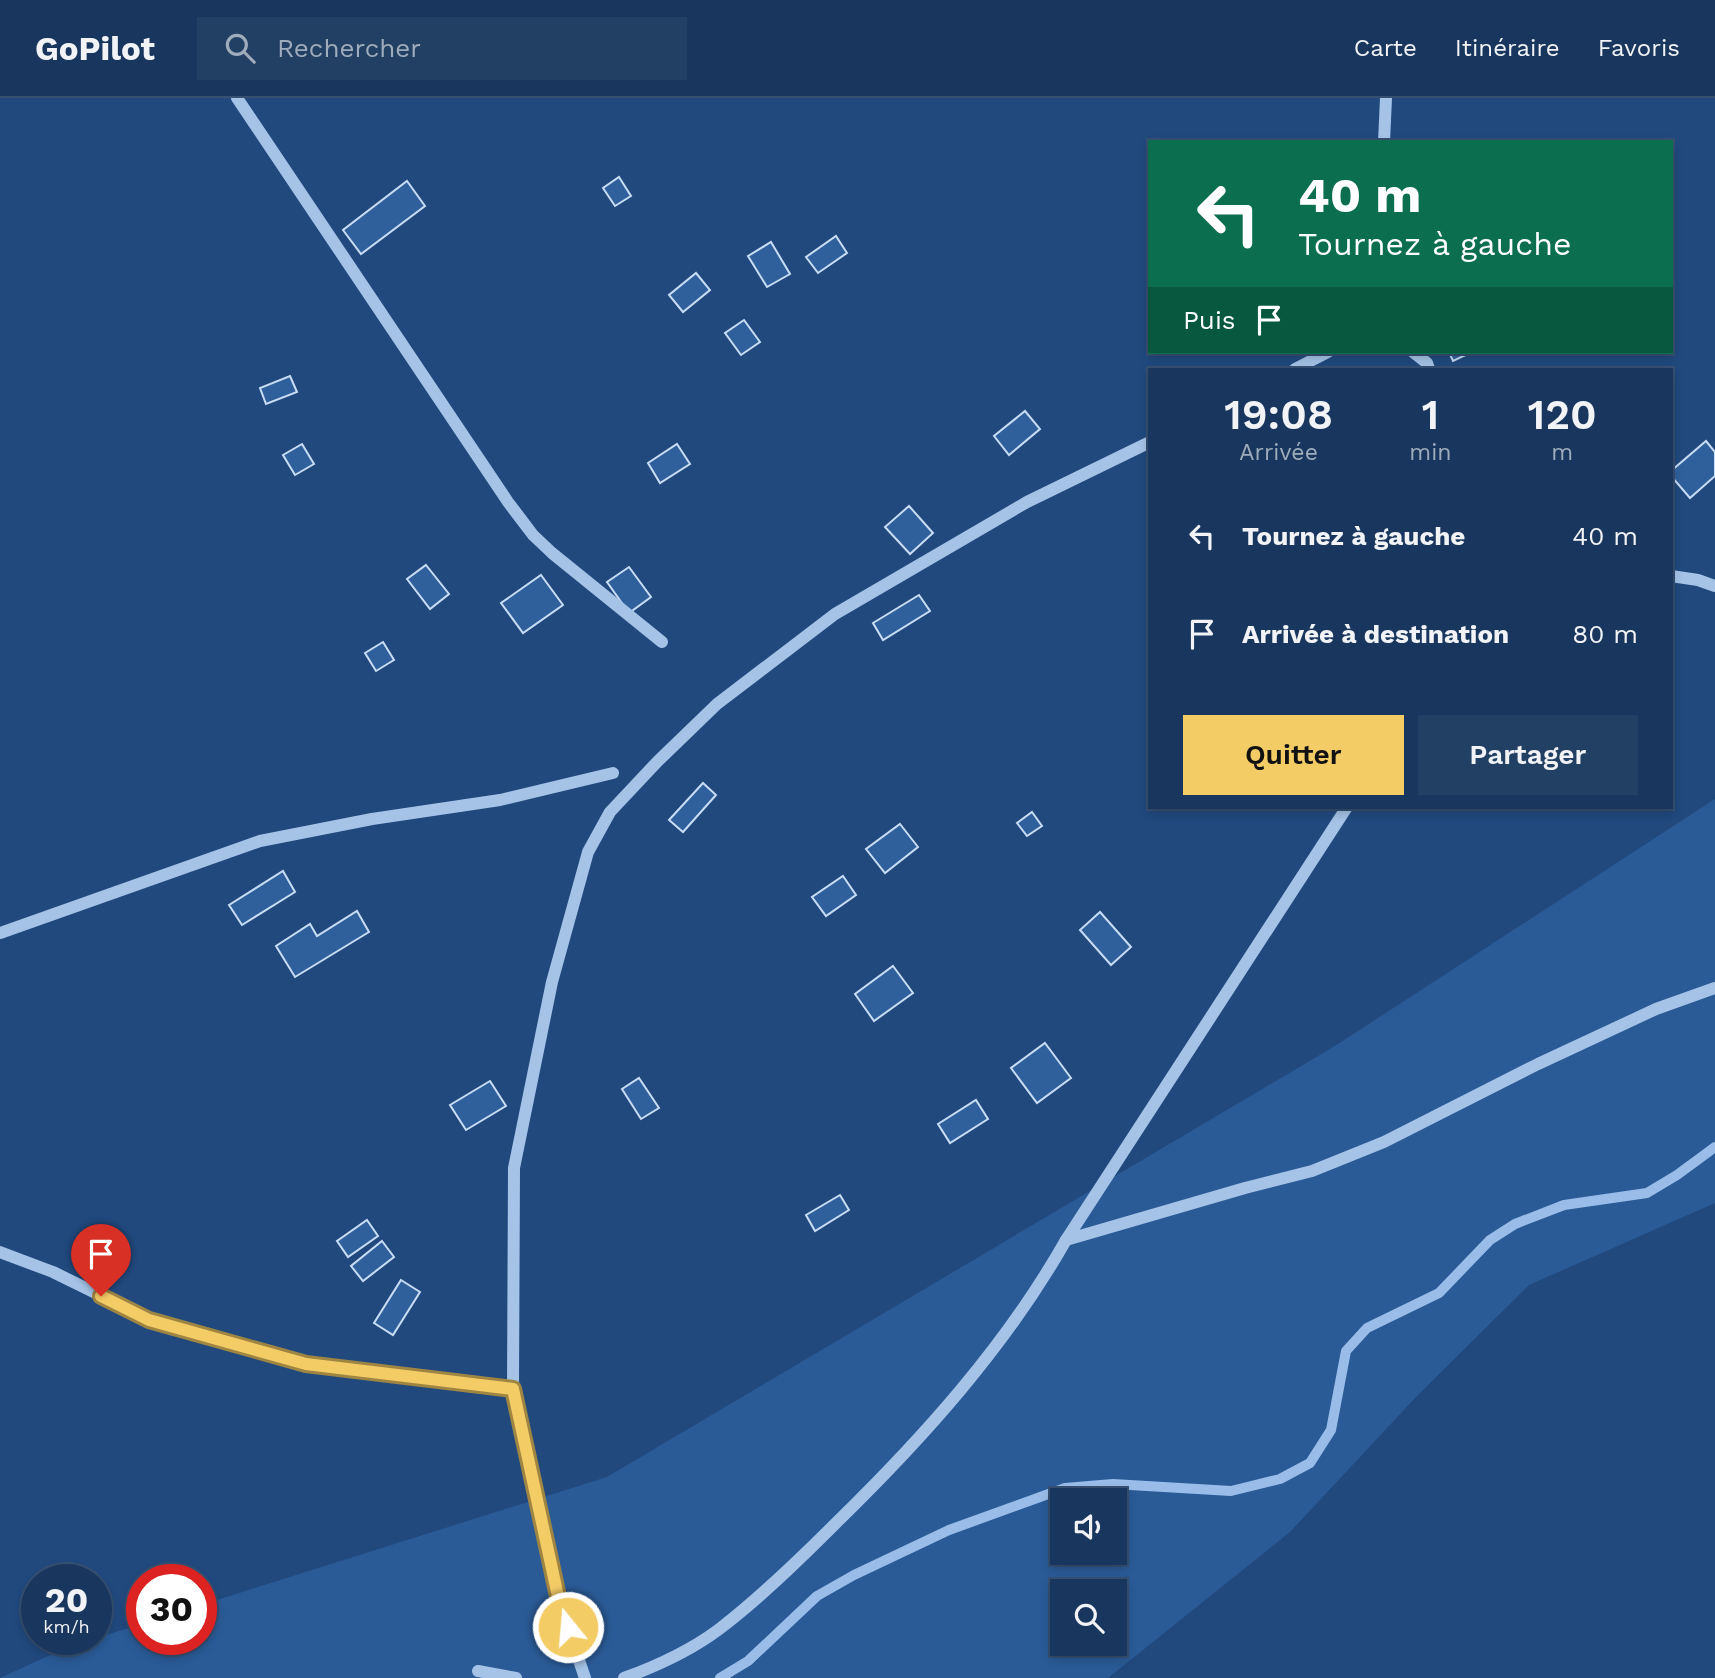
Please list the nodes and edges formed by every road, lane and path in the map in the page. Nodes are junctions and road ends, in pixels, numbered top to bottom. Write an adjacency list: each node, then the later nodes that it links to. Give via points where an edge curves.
1 (237, 98): 11 (street, via 533,535)
2 (1386, 98): 3 (street)
3 (1384, 140)
4 (1324, 354): 6 (street)
5 (1416, 354): 7 (street)
6 (1297, 368)
7 (1429, 368)
8 (1148, 443): 18 (street, via 1027,502 835,614 717,704 610,812 588,852 552,982 514,1168)
9 (1673, 576): 10 (street)
10 (1715, 586)
11 (662, 642)
12 (613, 773): 14 (street, via 500,800 260,841)
13 (1346, 809): 16 (street)
14 (0, 933)
15 (1715, 988): 16 (street, via 1656,1009 1384,1142 1312,1171)
16 (1066, 1240): 22 (street, via 1040,1286 950,1404 858,1502 717,1630 655,1666)
17 (0, 1252): 18 (street, via 149,1320 306,1364)
18 (513, 1389): 21 (street, via 559,1601)
19 (478, 1671): 20 (street)
20 (516, 1678)
21 (585, 1678)
22 (624, 1678)

